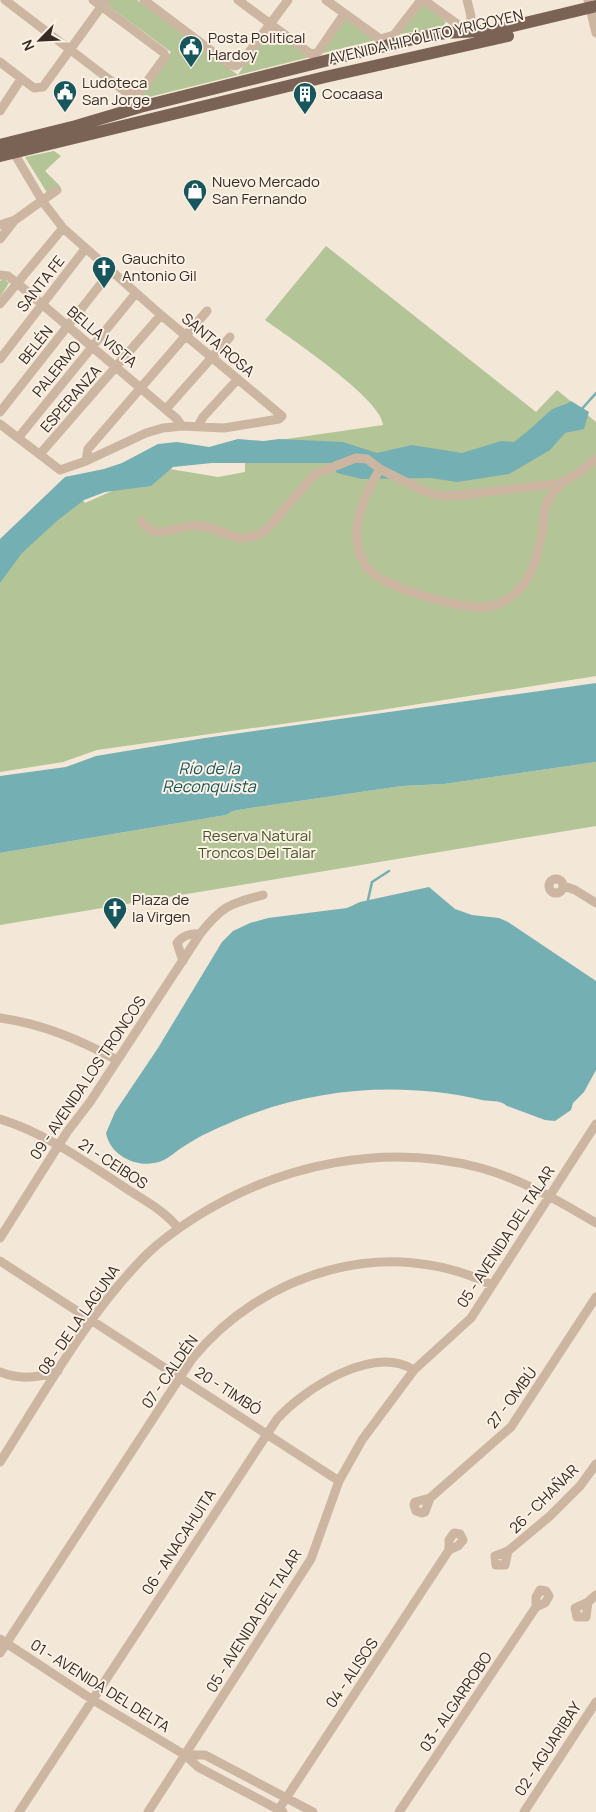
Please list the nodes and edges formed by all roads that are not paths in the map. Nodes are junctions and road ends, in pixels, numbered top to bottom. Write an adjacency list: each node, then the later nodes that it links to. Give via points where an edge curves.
1 (5, 0): 15 (street)
2 (93, 0): 9 (street)
3 (144, 0): 12 (street, via 235,66 241,63)
4 (238, 0): 12 (street)
5 (288, 0): 12 (street)
6 (326, 0): 11 (street)
7 (422, 0): 11 (street, via 394,35 380,39); 14 (street)
8 (467, 0): 14 (street, via 471,16)
9 (104, 3): 15 (street); 15 (street, via 164,53 165,57 138,94 127,93)
10 (592, 9): 13 (street); 14 (main road, AVENIDA HIPÓLITO YRIGOYEN)
11 (344, 14): 12 (street, via 314,54)
12 (270, 24)
13 (596, 33)
14 (470, 38): 17 (main road, AVENIDA HIPÓLITO YRIGOYEN, via 433,34); 18 (main road, AVENIDA HIPÓLITO YRIGOYEN)
15 (69, 49): 19 (street, via 39,89)
16 (0, 62): 19 (street)
17 (321, 62): 18 (main road); 20 (main road, AVENIDA HIPÓLITO YRIGOYEN)
18 (325, 77): 22 (main road, AVENIDA HIPÓLITO YRIGOYEN)
19 (21, 79): 21 (street)
20 (153, 104): 22 (main road); 23 (main road, AVENIDA HIPÓLITO YRIGOYEN)
21 (0, 111)
22 (156, 118): 24 (main road, AVENIDA HIPÓLITO YRIGOYEN)
23 (0, 145): 24 (street, SANTA ROSA)
24 (14, 153): 25 (main road, AVENIDA HIPÓLITO YRIGOYEN); 27 (street, SANTA ROSA)
25 (0, 156)
26 (57, 190): 27 (street)
27 (44, 202): 28 (street); 30 (street, SANTA ROSA)
28 (15, 220): 29 (street); 31 (street)
29 (0, 225)
30 (63, 228): 32 (street, SANTA ROSA); 35 (street)
31 (0, 239)
32 (85, 249): 33 (street, SANTA ROSA); 38 (street, SANTA FE)
33 (111, 271): 36 (street, SANTA ROSA); 41 (street, BELÉN)
34 (0, 275): 35 (street, BELLA VISTA, via 8,276)
35 (17, 283): 37 (street); 38 (street, BELLA VISTA)
36 (136, 293): 40 (street, SANTA ROSA); 44 (street, PALERMO)
37 (0, 304)
38 (42, 305): 41 (street, BELLA VISTA); 46 (street, SANTA FE)
39 (208, 312): 42 (street)
40 (161, 315): 42 (street, SANTA ROSA); 47 (street, ESPERANZA)
41 (68, 326): 44 (street, BELLA VISTA); 51 (street, BELÉN)
42 (186, 336): 45 (street, SANTA ROSA); 49 (street)
43 (230, 338): 45 (street)
44 (92, 348): 47 (street, BELLA VISTA); 55 (street, PALERMO)
45 (213, 358): 48 (street, SANTA ROSA); 50 (street)
46 (0, 359)
47 (116, 368): 49 (street, BELLA VISTA); 56 (street, ESPERANZA)
48 (238, 379): 54 (street); 54 (street, SANTA ROSA, via 282,416 224,428)
49 (142, 389): 50 (street, BELLA VISTA); 58 (street, via 88,449)
50 (166, 409): 53 (street, BELLA VISTA)
51 (0, 412)
52 (0, 424): 55 (street)
53 (182, 426): 54 (street, SANTA ROSA); 58 (street, SANTA ROSA, via 155,430)
54 (198, 426)
55 (18, 438): 56 (street)
56 (40, 454): 58 (street, SANTA ROSA, via 60,470)
57 (596, 459): 60 (street)
58 (86, 461)
59 (380, 469): 60 (street, via 436,495 455,496); 60 (street, via 368,489 356,528 366,566 378,577 425,598 483,607 499,604 526,584 534,566 546,506); 61 (street, via 367,459 356,458 315,474 264,532 254,538 243,540 197,526 153,532)
60 (560, 483)
61 (141, 521)
62 (564, 886): 64 (street)
63 (263, 895): 65 (street, 09 - AVENIDA LOS TRONCOS, via 220,910)
64 (596, 903)
65 (200, 934): 66 (street, 09 - AVENIDA LOS TRONCOS); 66 (street, via 184,937 177,943)
66 (183, 961): 68 (street, 09 - AVENIDA LOS TRONCOS)
67 (0, 1018): 68 (street, via 67,1035)
68 (118, 1060): 71 (street, 09 - AVENIDA LOS TRONCOS)
69 (0, 1119): 71 (street, 21 - CEIBOS)
70 (596, 1124): 72 (street, 05 - AVENIDA DEL TALAR)
71 (59, 1146): 74 (street, 21 - CEIBOS, via 165,1214); 75 (street, 09 - AVENIDA LOS TRONCOS)
72 (549, 1195): 73 (street, 08 - DE LA LAGUNA); 74 (street, 08 - DE LA LAGUNA, via 506,1176 462,1164 421,1158 373,1158 282,1175 231,1197); 77 (street, 05 - AVENIDA DEL TALAR)
73 (596, 1223)
74 (178, 1228): 79 (street, 08 - DE LA LAGUNA, via 141,1260)
75 (0, 1238)
76 (0, 1261): 79 (street, 20 - TIMBÓ)
77 (492, 1285): 80 (street, 05 - AVENIDA DEL TALAR, via 467,1323); 83 (street, 07 - CALDÉN, via 458,1271 418,1263 370,1262 321,1272 288,1285 238,1316 202,1347)
78 (596, 1297): 88 (street, 27 - OMBÚ, via 511,1427)
79 (93, 1320): 81 (street, 08 - DE LA LAGUNA); 83 (street, 20 - TIMBÓ)
80 (414, 1370): 84 (street, 06 - ANACAHUITA, via 407,1366 373,1364 341,1372 300,1397); 87 (street, 05 - AVENIDA DEL TALAR, via 362,1440)
81 (58, 1371): 82 (street, via 34,1378); 85 (street, 08 - DE LA LAGUNA)
82 (0, 1372)
83 (180, 1377): 84 (street, 20 - TIMBÓ); 94 (street, 07 - CALDÉN)
84 (266, 1433): 87 (street, 20 - TIMBÓ); 96 (street, 06 - ANACAHUITA)
85 (0, 1462)
86 (596, 1464): 90 (street, 26 - CHAÑAR, via 568,1498)
87 (340, 1481): 98 (street, 05 - AVENIDA DEL TALAR, via 312,1559)
88 (430, 1498)
89 (449, 1550): 99 (street, 04 - ALISOS)
90 (508, 1551)
91 (596, 1596): 92 (street)
92 (588, 1602)
93 (536, 1607): 104 (street, 03 - ALGARROBO)
94 (3, 1641): 95 (street, 07 - CALDÉN); 96 (street, 01 - AVENIDA DEL DELTA)
95 (0, 1653)
96 (93, 1700): 98 (street, 01 - AVENIDA DEL DELTA); 101 (street, 06 - ANACAHUITA)
97 (596, 1702): 105 (street, 02 - AGUARIBAY)
98 (185, 1755): 99 (street, 01 - AVENIDA DEL DELTA, via 206,1755); 100 (street, 01 - AVENIDA DEL DELTA, via 198,1768); 102 (street, 05 - AVENIDA DEL TALAR)
99 (285, 1798): 100 (street, 04 - ALISOS); 103 (street, 01 - AVENIDA DEL DELTA)
100 (280, 1811)
101 (19, 1812)
102 (148, 1812)
103 (313, 1812)
104 (399, 1812)
105 (524, 1812)

